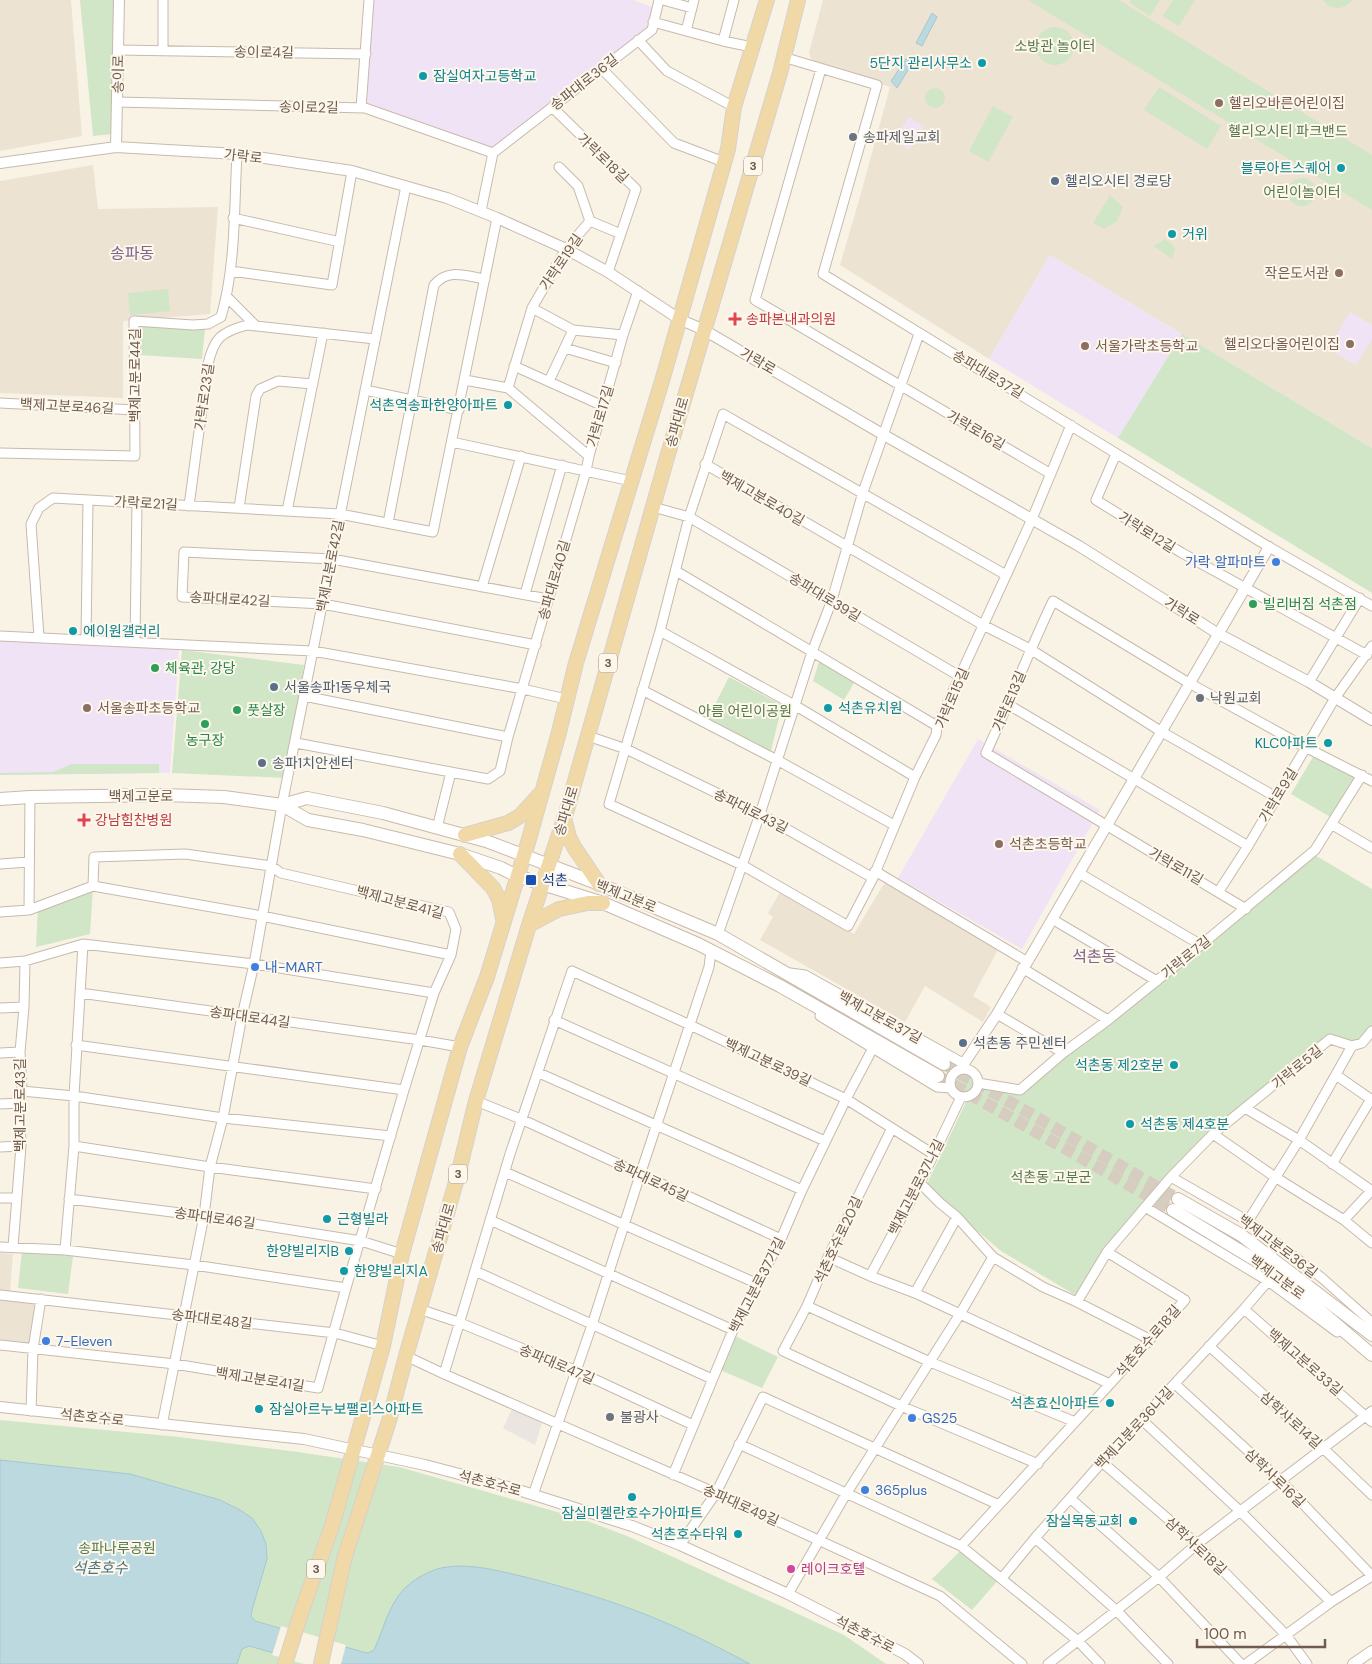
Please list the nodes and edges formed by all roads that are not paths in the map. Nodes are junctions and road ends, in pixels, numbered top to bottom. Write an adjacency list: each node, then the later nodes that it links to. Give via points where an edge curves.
1 (119, 0): 14 (street, 송이로)
2 (163, 0): 15 (street)
3 (370, 0): 16 (street)
4 (661, 0): 8 (street, 송파대로36길); 9 (street, 송파대로36길)
5 (734, 0): 12 (street)
6 (767, 0): 13 (main road, 송파대로 / 3)
7 (798, 0): 17 (main road, 송파대로 / 3)
8 (693, 4): 10 (street, 송파대로36길)
9 (653, 22): 10 (street); 11 (street, 송파대로36길, via 652,30)
10 (686, 31): 12 (street)
11 (638, 40): 19 (street, 송파대로36길); 22 (street, via 667,71)
12 (724, 41): 13 (street)
13 (752, 47): 22 (main road, 송파대로 / 3)
14 (118, 50): 15 (street, 송이로4길); 20 (street, 송이로)
15 (163, 50): 16 (street, 송이로4길)
16 (366, 54): 23 (street)
17 (783, 57): 18 (street, 송파대로37길); 48 (main road, 송파대로 / 3)
18 (821, 68): 50 (street, 송파대로37길, via 877,85 823,274); 59 (street, 가락로16길, via 755,300)
19 (602, 69): 21 (street, 송파대로36길); 27 (street, via 674,143)
20 (117, 102): 23 (street, 송이로2길); 24 (street, 송이로)
21 (552, 107): 25 (street, 송파대로36길); 36 (street, 가락로18길, via 636,189)
22 (734, 107): 27 (main road, 송파대로 / 3)
23 (361, 108): 25 (street, 송이로2길)
24 (116, 147): 26 (street, 가락로); 28 (street, 가락로)
25 (493, 153): 32 (street)
26 (237, 154): 30 (street, 가락로); 33 (street, 백제고분로44길)
27 (724, 162): 45 (main road, 송파대로 / 3)
28 (0, 163)
29 (558, 166): 35 (street, 가락로19길, via 578,186)
30 (352, 171): 31 (street, 가락로); 37 (street)
31 (406, 186): 32 (street, 가락로); 52 (street, 백제고분로42길)
32 (480, 211): 34 (street, 가락로)
33 (233, 218): 37 (street); 39 (street, 백제고분로44길)
34 (497, 218): 38 (street, 가락로); 41 (street, 가락로21길)
35 (590, 221): 36 (street); 38 (street, 가락로19길)
36 (621, 234): 40 (street, 가락로18길)
37 (340, 242): 39 (street, via 332,286)
38 (566, 249): 40 (street, 가락로); 44 (street, 가락로19길)
39 (231, 271): 43 (street, 백제고분로44길)
40 (608, 272): 42 (street, 가락로)
41 (485, 279): 56 (street, 가락로21길); 62 (street, via 454,274 441,277 434,285)
42 (638, 291): 45 (street, 가락로); 51 (street, 가락로17길)
43 (227, 297): 46 (street); 65 (street, 백제고분로44길, via 221,317 208,324 134,321)
44 (532, 308): 47 (street); 55 (street, 가락로19길)
45 (679, 319): 48 (street, 가락로); 78 (main road, 송파대로 / 3)
46 (256, 326): 49 (street, 가락로23길); 82 (street, 가락로23길, via 247,324 229,330 218,338 211,350)
47 (573, 330): 51 (street); 53 (street)
48 (704, 330): 68 (street, 가락로); 83 (main road, 송파대로 / 3)
49 (323, 333): 52 (street, 가락로23길); 58 (street)
50 (919, 334): 59 (street); 67 (street, 송파대로37길)
51 (623, 335): 54 (street, 가락로17길)
52 (375, 339): 61 (street, 백제고분로42길)
53 (565, 348): 54 (street); 57 (street)
54 (616, 362): 64 (street, 가락로17길)
55 (514, 366): 57 (street); 60 (street, 가락로19길)
56 (465, 380): 60 (street); 66 (street, 가락로21길)
57 (549, 382): 64 (street)
58 (313, 384): 84 (street, via 278,381 260,389 256,396); 85 (street)
59 (901, 386): 68 (street); 77 (street, 가락로16길)
60 (508, 388): 73 (street)
61 (365, 390): 62 (street); 86 (street, 백제고분로42길)
62 (412, 400): 66 (street); 89 (street)
63 (0, 403): 65 (street, 백제고분로46길)
64 (603, 406): 73 (street, 가락로17길)
65 (135, 410): 70 (street, 백제고분로44길, via 135,456)
66 (459, 410): 69 (street, 가락로21길)
67 (1071, 425): 71 (street, 송파대로37길); 77 (street)
68 (884, 435): 79 (street); 88 (street, 가락로)
69 (452, 442): 72 (street); 89 (street, 가락로21길, via 433,532)
70 (0, 454)
71 (1116, 454): 90 (street, 송파대로37길); 96 (street, 가락로12길, via 1096,500)
72 (521, 456): 75 (street); 95 (street)
73 (589, 456): 76 (street, 가락로17길)
74 (705, 464): 79 (street, 백제고분로40길, via 723,414); 87 (street); 91 (street, 백제고분로40길)
75 (562, 465): 76 (street); 97 (street, 송파대로40길)
76 (586, 471): 78 (street); 99 (street, 송파대로40길)
77 (1051, 474): 88 (street)
78 (631, 480): 124 (main road, 송파대로 / 3)
79 (863, 492): 91 (street); 94 (street, 백제고분로40길)
80 (88, 500): 81 (street, 가락로21길); 107 (street, 가락로21길, via 53,498 39,508 31,524); 109 (street)
81 (137, 502): 82 (street, 가락로21길); 110 (street)
82 (189, 506): 84 (street, 가락로21길)
83 (652, 507): 87 (street, 송파대로39길); 131 (main road, 송파대로 / 3)
84 (239, 508): 85 (street, 가락로21길)
85 (287, 511): 86 (street, 가락로21길)
86 (340, 514): 89 (street, 가락로21길); 92 (street, 백제고분로42길)
87 (689, 517): 93 (street); 100 (street, 송파대로39길)
88 (1032, 518): 94 (street, 가락로15길); 105 (street, 가락로)
89 (388, 523)
90 (1269, 547): 96 (street); 98 (street, 송파대로37길)
91 (847, 548): 100 (street); 103 (street, 백제고분로40길)
92 (332, 559): 95 (street, 송파대로42길); 101 (street, 백제고분로42길); 101 (street, 송파대로42길, via 184,552 182,597)
93 (676, 571): 104 (street); 115 (street)
94 (1006, 575): 103 (street, 가락로15길)
95 (482, 587): 97 (street, 송파대로42길)
96 (1244, 588): 105 (street); 108 (street, 가락로12길)
97 (525, 594): 99 (street, 송파대로42길)
98 (1360, 598): 102 (street, 송파대로37길); 108 (street)
99 (548, 599): 111 (street, 송파대로40길)
100 (832, 600): 115 (street); 117 (street, 송파대로39길)
101 (323, 604): 111 (street, 송파대로42길); 114 (street, 백제고분로42길)
102 (1372, 606)
103 (983, 625): 113 (street); 117 (street, 가락로15길)
104 (660, 632): 121 (street); 126 (street)
105 (1217, 633): 118 (street, 가락로); 119 (street)
106 (0, 636): 107 (street)
107 (40, 637): 109 (street)
108 (1337, 637): 116 (street, 가락로12길); 118 (street)
109 (86, 640): 110 (street)
110 (135, 642): 114 (street)
111 (536, 645): 120 (street, 송파대로40길)
112 (1372, 646): 116 (street)
113 (1030, 649): 119 (street, 가락로13길, via 1053,601); 125 (street, 가락로13길); 129 (street)
114 (313, 651): 120 (street); 122 (street, 백제고분로42길)
115 (812, 652): 126 (street); 128 (street)
116 (1367, 655): 123 (street)
117 (961, 677): 128 (street, 가락로15길)
118 (1309, 682): 123 (street, 가락로)
119 (1189, 683): 129 (street); 133 (street)
120 (523, 689): 124 (street); 130 (street)
121 (642, 690): 134 (street); 136 (street)
122 (304, 696): 130 (street); 132 (street, 백제고분로42길)
123 (1335, 698): 127 (street, 가락로); 133 (street, 가락로9길)
124 (566, 699): 142 (main road, 송파대로 / 3)
125 (1008, 705): 135 (street, 가락로13길); 140 (street)
126 (796, 706): 136 (street); 139 (street)
127 (1372, 720)
128 (937, 726): 139 (street, 가락로15길, via 936,735)
129 (1162, 732): 140 (street); 144 (street)
130 (508, 736): 137 (street, via 500,771 488,780)
131 (588, 736): 134 (street, 송파대로43길); 148 (main road, 송파대로 / 3)
132 (296, 743): 137 (street); 146 (street, 백제고분로42길)
133 (1307, 748): 138 (street); 144 (street, 가락로9길)
134 (626, 750): 147 (street, 송파대로43길); 161 (street, via 609,804)
135 (986, 753): 150 (street, 가락로11길)
136 (778, 760): 147 (street); 151 (street)
137 (451, 772): 152 (street)
138 (1362, 775): 141 (street); 149 (street, 가락로7길)
139 (915, 777): 151 (street, 가락로15길)
140 (1134, 778): 150 (street); 154 (street)
141 (1372, 781)
142 (542, 793): 153 (main road, via 520,816 508,823); 157 (main road, 송파대로 / 3)
143 (30, 797): 145 (main road, 백제고분로); 146 (main road, 백제고분로, via 224,797); 158 (street)
144 (1276, 797): 154 (street, 가락로9길)
145 (0, 799)
146 (282, 806): 152 (main road, 백제고분로, via 307,798); 156 (main road, 백제고분로, via 308,820); 162 (street)
147 (760, 814): 161 (street); 164 (street, 송파대로43길)
148 (564, 818): 160 (main road, 송파대로 / 3); 167 (main road, via 574,847)
149 (1331, 824): 155 (street); 171 (street, 가락로7길, via 1315,850)
150 (1105, 825): 163 (street); 169 (street, 가락로11길)
151 (894, 826): 164 (street, 가락로15길)
152 (437, 828): 153 (main road, 백제고분로)
153 (464, 835): 157 (main road, 백제고분로)
154 (1248, 846): 169 (street, 가락로9길)
155 (1372, 848)
156 (460, 854): 165 (main road, 백제고분로); 176 (main road, via 493,888)
157 (523, 856): 160 (main road, 백제고분로); 165 (main road, 송파대로 / 3)
158 (29, 862): 159 (street); 172 (street)
159 (0, 864)
160 (549, 865): 166 (main road, 송파대로 / 3); 167 (main road, 백제고분로)
161 (742, 865): 164 (street, via 848,926); 178 (street)
162 (270, 866): 168 (street, 백제고분로41길, via 185,854 94,857); 174 (street); 182 (street, 백제고분로41길, via 281,873 449,912 456,929)
163 (1079, 873): 175 (street); 180 (street)
164 (874, 875): 186 (street, 송파대로43길)
165 (517, 876): 166 (main road, 백제고분로); 176 (main road, 송파대로 / 3)
166 (543, 884): 170 (main road, 백제고분로); 177 (main road, 송파대로 / 3)
167 (599, 884): 178 (main road, 백제고분로)
168 (93, 886): 172 (street); 174 (street)
169 (1219, 891): 171 (street, 가락로11길)
170 (603, 904): 177 (main road, via 588,903 559,910); 181 (main road, 백제고분로)
171 (1246, 909): 180 (street, 가락로7길)
172 (29, 910): 173 (street)
173 (0, 912)
174 (262, 916): 182 (street); 185 (street)
175 (1052, 919): 186 (street); 188 (street)
176 (504, 922): 204 (main road, 송파대로 / 3)
177 (529, 925): 224 (main road, 송파대로 / 3)
178 (718, 934): 187 (main road, 백제고분로)
179 (83, 944): 183 (street); 185 (street); 191 (street)
180 (1201, 945): 188 (street, 가락로7길)
181 (711, 951): 189 (main road, 백제고분로); 198 (street)
182 (451, 954): 190 (street)
183 (25, 962): 184 (street); 192 (street, 백제고분로43길)
184 (0, 963)
185 (254, 964): 190 (street); 195 (street)
186 (1024, 964): 194 (street); 197 (street)
187 (787, 973): 209 (main road, 백제고분로); 210 (street, 백제고분로37길, via 805,975)
188 (1157, 981): 197 (street, 가락로7길)
189 (780, 986): 205 (street, 백제고분로37길, via 792,998); 215 (main road, 백제고분로)
190 (434, 992): 200 (street)
191 (80, 993): 195 (street, 송파대로44길); 202 (street)
192 (24, 1007): 193 (street); 206 (street, 백제고분로43길)
193 (0, 1008)
194 (996, 1014): 208 (street); 210 (street)
195 (242, 1016): 200 (street, 송파대로44길); 211 (street)
196 (554, 1020): 198 (street, 백제고분로39길, via 572,971); 212 (street); 213 (street)
197 (1108, 1020): 208 (street, 가락로7길)
198 (690, 1025): 212 (street); 222 (street, 백제고분로39길)
199 (1372, 1031): 201 (street)
200 (420, 1040): 204 (street, 송파대로44길); 218 (street)
201 (1369, 1042): 203 (street)
202 (76, 1046): 211 (street); 220 (street)
203 (1352, 1046): 214 (street, 가락로5길); 227 (street, 가락로5길, via 1330,1039)
204 (460, 1047): 267 (main road, 송파대로 / 3)
205 (873, 1048): 217 (street, 백제고분로37길, via 937,1088); 222 (street, 백제고분로37가길)
206 (20, 1052): 207 (street); 219 (street, 백제고분로43길)
207 (0, 1053)
208 (1063, 1053): 216 (street, 가락로7길, via 1020,1090)
209 (944, 1064)
210 (964, 1066): 216 (street, via 975,1074); 217 (street, via 954,1072)
211 (233, 1067): 218 (street); 228 (street)
212 (674, 1072): 230 (street); 235 (street)
213 (539, 1073): 229 (street); 230 (street)
214 (1336, 1075): 223 (street); 234 (street, 가락로5길)
215 (938, 1076)
216 (978, 1084): 221 (street, via 970,1095)
217 (951, 1088): 221 (street)
218 (404, 1090): 233 (street)
219 (22, 1091): 220 (street); 225 (street, 백제고분로43길)
220 (74, 1096): 228 (street); 237 (street)
221 (961, 1097): 239 (street, 백제고분로37나길)
222 (846, 1099): 231 (street); 235 (street, 백제고분로37가길)
223 (1371, 1100): 240 (street)
224 (476, 1102): 229 (street, 송파대로45길); 282 (main road, 송파대로 / 3)
225 (20, 1103): 226 (street); 236 (street, 백제고분로43길)
226 (0, 1104)
227 (1245, 1108): 232 (street, 가락로5길); 234 (street)
228 (223, 1118): 233 (street); 241 (street)
229 (521, 1119): 242 (street); 243 (street, 송파대로45길)
230 (657, 1124): 243 (street); 248 (street)
231 (892, 1128): 239 (street); 268 (street, 석촌호수로20길)
232 (1213, 1134): 244 (street, 가락로5길); 245 (street)
233 (391, 1136): 247 (street)
234 (1299, 1140): 240 (street); 245 (street, 가락로5길)
235 (825, 1141): 248 (street, 백제고분로37가길)
236 (21, 1146): 238 (street); 251 (street, 백제고분로43길)
237 (74, 1146): 241 (street); 252 (street)
238 (0, 1147)
239 (933, 1154): 246 (street, 백제고분로37나길)
240 (1332, 1164): 249 (street)
241 (210, 1167): 247 (street); 254 (street)
242 (505, 1172): 256 (street); 259 (street)
243 (640, 1175): 259 (street); 260 (street, 송파대로45길)
244 (1171, 1177): 253 (street, 가락로5길); 258 (street, 백제고분로36길)
245 (1275, 1177): 257 (street); 258 (street, 가락로5길)
246 (920, 1183): 255 (street); 273 (street, 백제고분로37나길)
247 (376, 1189): 261 (street)
248 (802, 1190): 260 (street, 백제고분로37가길)
249 (1372, 1190): 257 (street)
250 (0, 1198): 251 (street)
251 (17, 1198): 264 (street, 백제고분로43길)
252 (69, 1199): 254 (street, 송파대로46길); 265 (street)
253 (1145, 1207): 266 (street, 가락로5길); 274 (street)
254 (204, 1216): 261 (street, 송파대로46길); 270 (street)
255 (957, 1217): 269 (street); 277 (street)
256 (490, 1220): 271 (street); 272 (street)
257 (1344, 1220): 262 (street)
258 (1248, 1221): 290 (street, 백제고분로36길, via 1322,1278 1368,1319)
259 (624, 1225): 272 (street); 275 (street)
260 (781, 1239): 275 (street, 백제고분로37가길)
261 (361, 1241): 267 (street, 송파대로46길); 276 (street)
262 (1372, 1243)
263 (0, 1247): 264 (street)
264 (12, 1247): 265 (street)
265 (65, 1250): 270 (street)
266 (1107, 1252): 280 (street, 가락로5길); 291 (street, 석촌호수로18길, via 1184,1300)
267 (402, 1254): 294 (main road, 송파대로 / 3)
268 (828, 1257): 273 (street, 석촌호수로18길); 281 (street, 석촌호수로20길)
269 (993, 1257): 280 (street, via 1043,1287); 284 (street)
270 (194, 1265): 276 (street); 285 (street)
271 (475, 1270): 286 (street); 287 (street)
272 (609, 1275): 287 (street); 288 (street)
273 (870, 1276): 277 (street, 석촌호수로18길)
274 (1268, 1281): 283 (street, 백제고분로36나길); 292 (street, via 1341,1336)
275 (758, 1284): 288 (street, 백제고분로37가길)
276 (346, 1288): 289 (street)
277 (915, 1293): 284 (street, 석촌호수로18길)
278 (0, 1295): 279 (street, 송파대로48길)
279 (41, 1299): 285 (street, 송파대로48길); 296 (street)
280 (1078, 1302): 291 (street)
281 (807, 1306): 299 (street); 306 (street, 석촌호수로20길, via 783,1351)
282 (419, 1308): 286 (street, 송파대로47길); 298 (main road, 송파대로 / 3)
283 (1244, 1309): 295 (street, 백제고분로36나길); 309 (street, 백제고분로33길)
284 (960, 1314): 299 (street); 304 (street, 석촌호수로18길)
285 (184, 1316): 289 (street, 송파대로48길); 300 (street)
286 (458, 1322): 301 (street, 송파대로47길); 302 (street)
287 (592, 1325): 301 (street); 303 (street)
288 (733, 1330): 303 (street, 백제고분로37가길)
289 (335, 1333): 294 (street, 송파대로48길); 300 (street, 백제고분로41길, via 318,1388)
290 (1370, 1333): 292 (main road, 백제고분로, via 1241,1235 1176,1205 1275,1272)
291 (1150, 1339): 304 (street, 석촌호수로18길)
292 (1358, 1342): 297 (main road, 백제고분로)
293 (0, 1345): 296 (street, 백제고분로41길)
294 (383, 1346): 318 (main road, 송파대로 / 3)
295 (1209, 1346): 305 (street, 백제고분로36나길); 316 (street, 삼학사로14길)
296 (33, 1349): 300 (street, 백제고분로41길); 308 (street)
297 (1372, 1355)
298 (406, 1356): 302 (street, 송파대로49길); 319 (main road, 송파대로 / 3)
299 (928, 1361): 306 (street); 311 (street)
300 (175, 1364): 313 (street)
301 (576, 1371): 312 (street); 314 (street, 송파대로47길)
302 (444, 1374): 312 (street, 송파대로49길)
303 (712, 1379): 314 (street, 백제고분로37가길)
304 (1110, 1384): 311 (street, 석촌호수로18길)
305 (1175, 1384): 310 (street, 백제고분로36나길); 323 (street, 삼학사로16길)
306 (901, 1406): 317 (street); 321 (street)
307 (0, 1407): 308 (street, 석촌호수로)
308 (31, 1411): 313 (street, 석촌호수로)
309 (1370, 1416): 316 (street, 백제고분로33길)
310 (1142, 1420): 320 (street, 백제고분로36나길); 330 (street)
311 (1075, 1422): 321 (street, 석촌호수로18길)
312 (559, 1424): 322 (street, 송파대로49길); 326 (street)
313 (162, 1425): 318 (street, 석촌호수로, via 304,1439)
314 (693, 1425): 322 (street, 백제고분로37가길)
315 (739, 1444): 317 (street, via 763,1397); 324 (street); 325 (street)
316 (1323, 1448): 323 (street, 백제고분로33길); 327 (street, 삼학사로14길)
317 (875, 1449): 325 (street); 329 (street)
318 (354, 1450): 319 (street, 석촌호수로); 345 (main road, 송파대로 / 3)
319 (379, 1454): 326 (street, 석촌호수로); 346 (main road, 송파대로 / 3, via 345,1556)
320 (1102, 1462): 328 (street, 백제고분로36나길); 333 (street, 삼학사로18길)
321 (1038, 1464): 329 (street, 석촌호수로18길)
322 (673, 1475): 324 (street, 송파대로49길)
323 (1281, 1481): 330 (street, 백제고분로33길); 336 (street, 삼학사로16길)
324 (716, 1493): 332 (street, 송파대로49길); 334 (street)
325 (846, 1494): 332 (street); 335 (street)
326 (533, 1495): 334 (street, 석촌호수로, via 632,1526)
327 (1372, 1495)
328 (1070, 1498): 331 (street, 백제고분로36나길); 337 (street)
329 (999, 1505): 335 (street, 석촌호수로18길)
330 (1241, 1512): 333 (street, 백제고분로33길); 340 (street)
331 (1035, 1538): 338 (street, 백제고분로36나길); 341 (street)
332 (819, 1541): 339 (street); 348 (street, 송파대로49길, via 940,1596)
333 (1197, 1544): 337 (street, 백제고분로33길); 342 (street, 삼학사로18길)
334 (680, 1545): 339 (street, 석촌호수로)
335 (961, 1546): 338 (street)
336 (1372, 1576): 340 (street, 삼학사로16길)
337 (1159, 1577): 341 (street, 백제고분로33길); 352 (street)
338 (1002, 1578): 343 (street)
339 (788, 1594): 347 (street, 석촌호수로, via 905,1654)
340 (1331, 1602): 342 (street, 삼학사로16길)
341 (1116, 1610): 343 (street, 백제고분로33길); 351 (street)
342 (1286, 1635): 353 (street); 354 (street, 삼학사로18길)
343 (1077, 1640): 349 (street, 백제고분로33길); 350 (street)
344 (1372, 1651): 355 (street)
345 (285, 1664)
346 (321, 1664)
347 (918, 1664)
348 (1022, 1664)
349 (1048, 1664)
350 (1100, 1664)
351 (1168, 1664)
352 (1242, 1664)
353 (1246, 1664)
354 (1307, 1664)
355 (1353, 1664)

